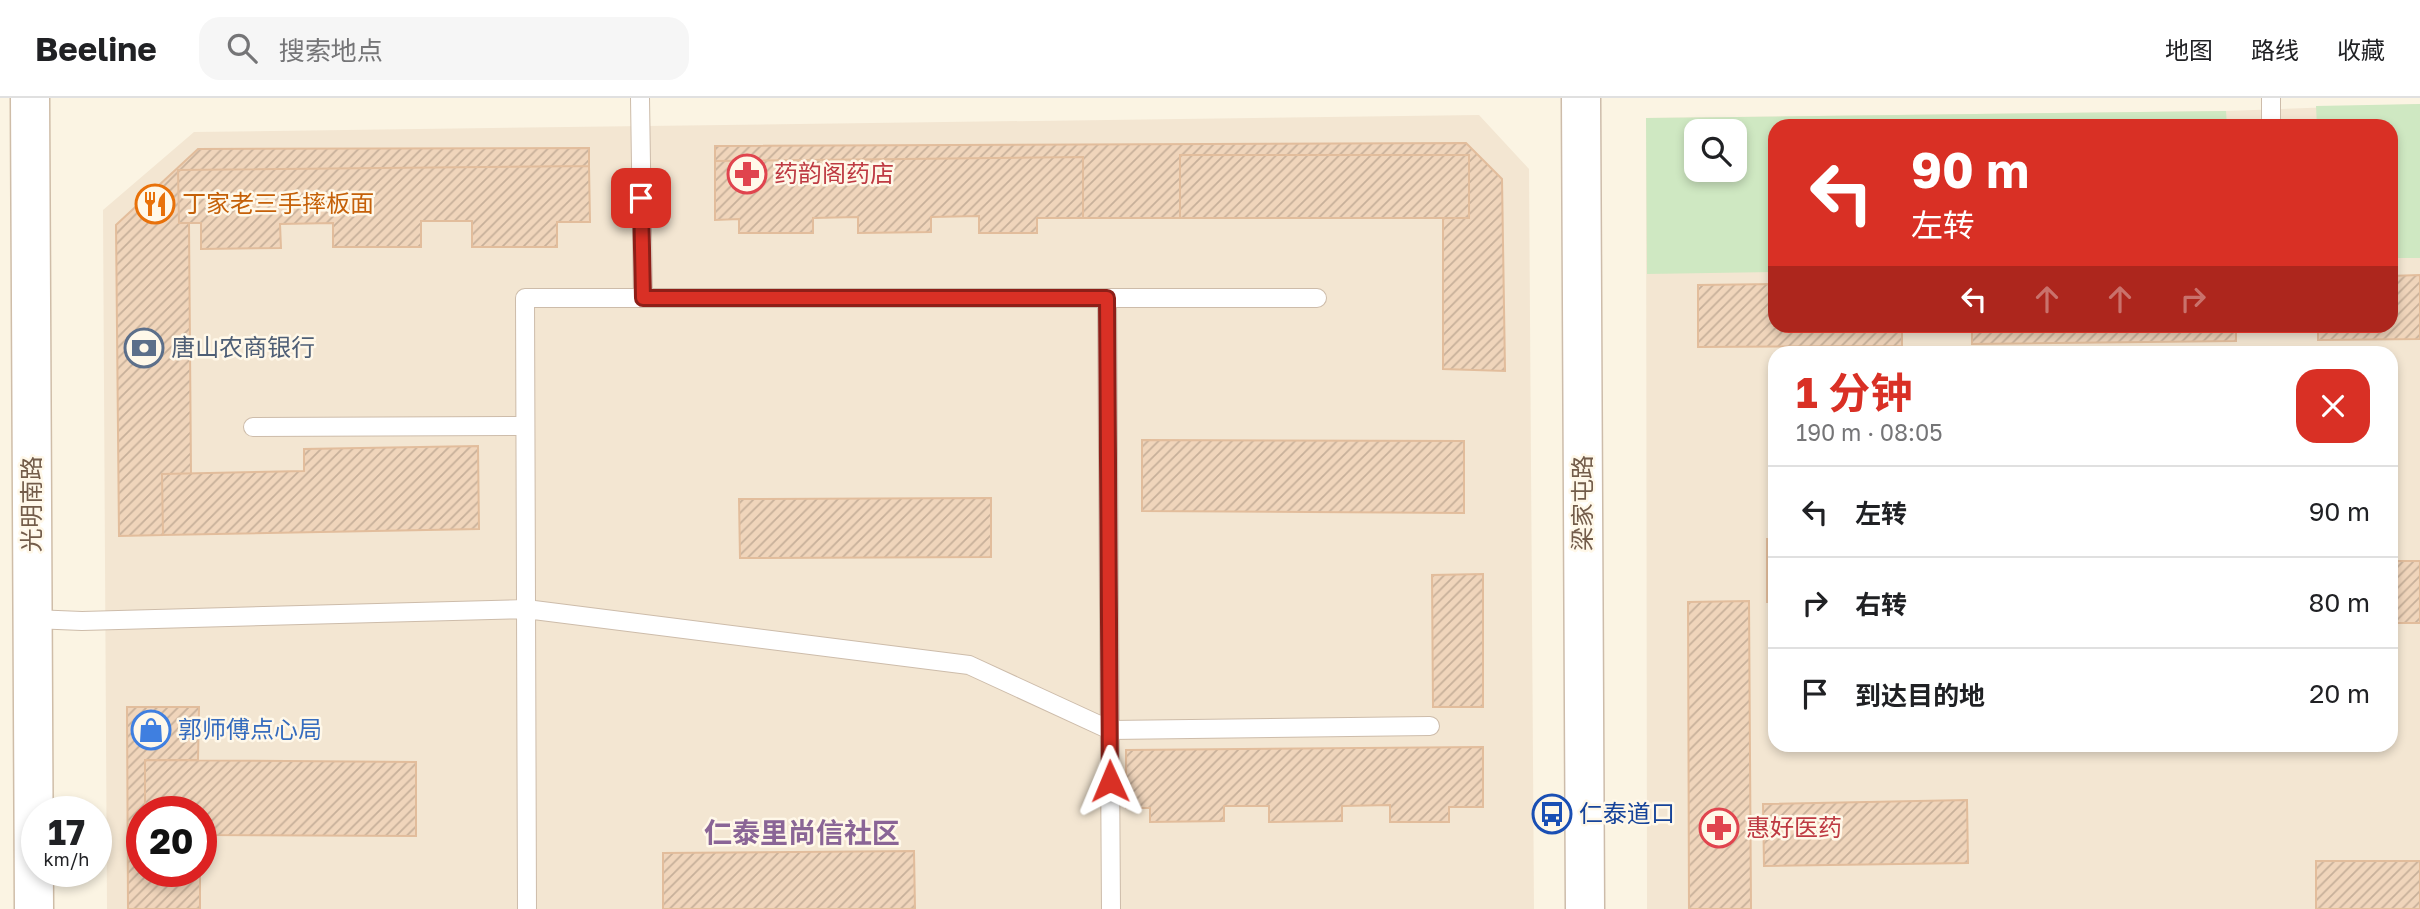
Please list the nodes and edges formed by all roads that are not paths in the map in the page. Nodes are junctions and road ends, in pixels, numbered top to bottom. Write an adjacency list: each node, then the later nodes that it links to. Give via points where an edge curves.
1 (30, 98): 12 (main road, 光明南路)
2 (640, 98): 6 (lane)
3 (1581, 98): 18 (main road, 梁家屯路)
4 (2271, 98): 5 (lane)
5 (2272, 119)
6 (643, 298): 7 (lane); 9 (lane, via 525,298)
7 (1107, 298): 8 (lane); 14 (lane)
8 (1317, 298)
9 (526, 426): 10 (lane); 11 (lane)
10 (253, 427)
11 (526, 609): 12 (lane); 14 (lane, via 969,665); 16 (lane)
12 (33, 619): 15 (main road, 光明南路)
13 (1430, 726): 14 (lane)
14 (1110, 730): 17 (lane)
15 (34, 909)
16 (527, 909)
17 (1111, 909)
18 (1585, 909)

